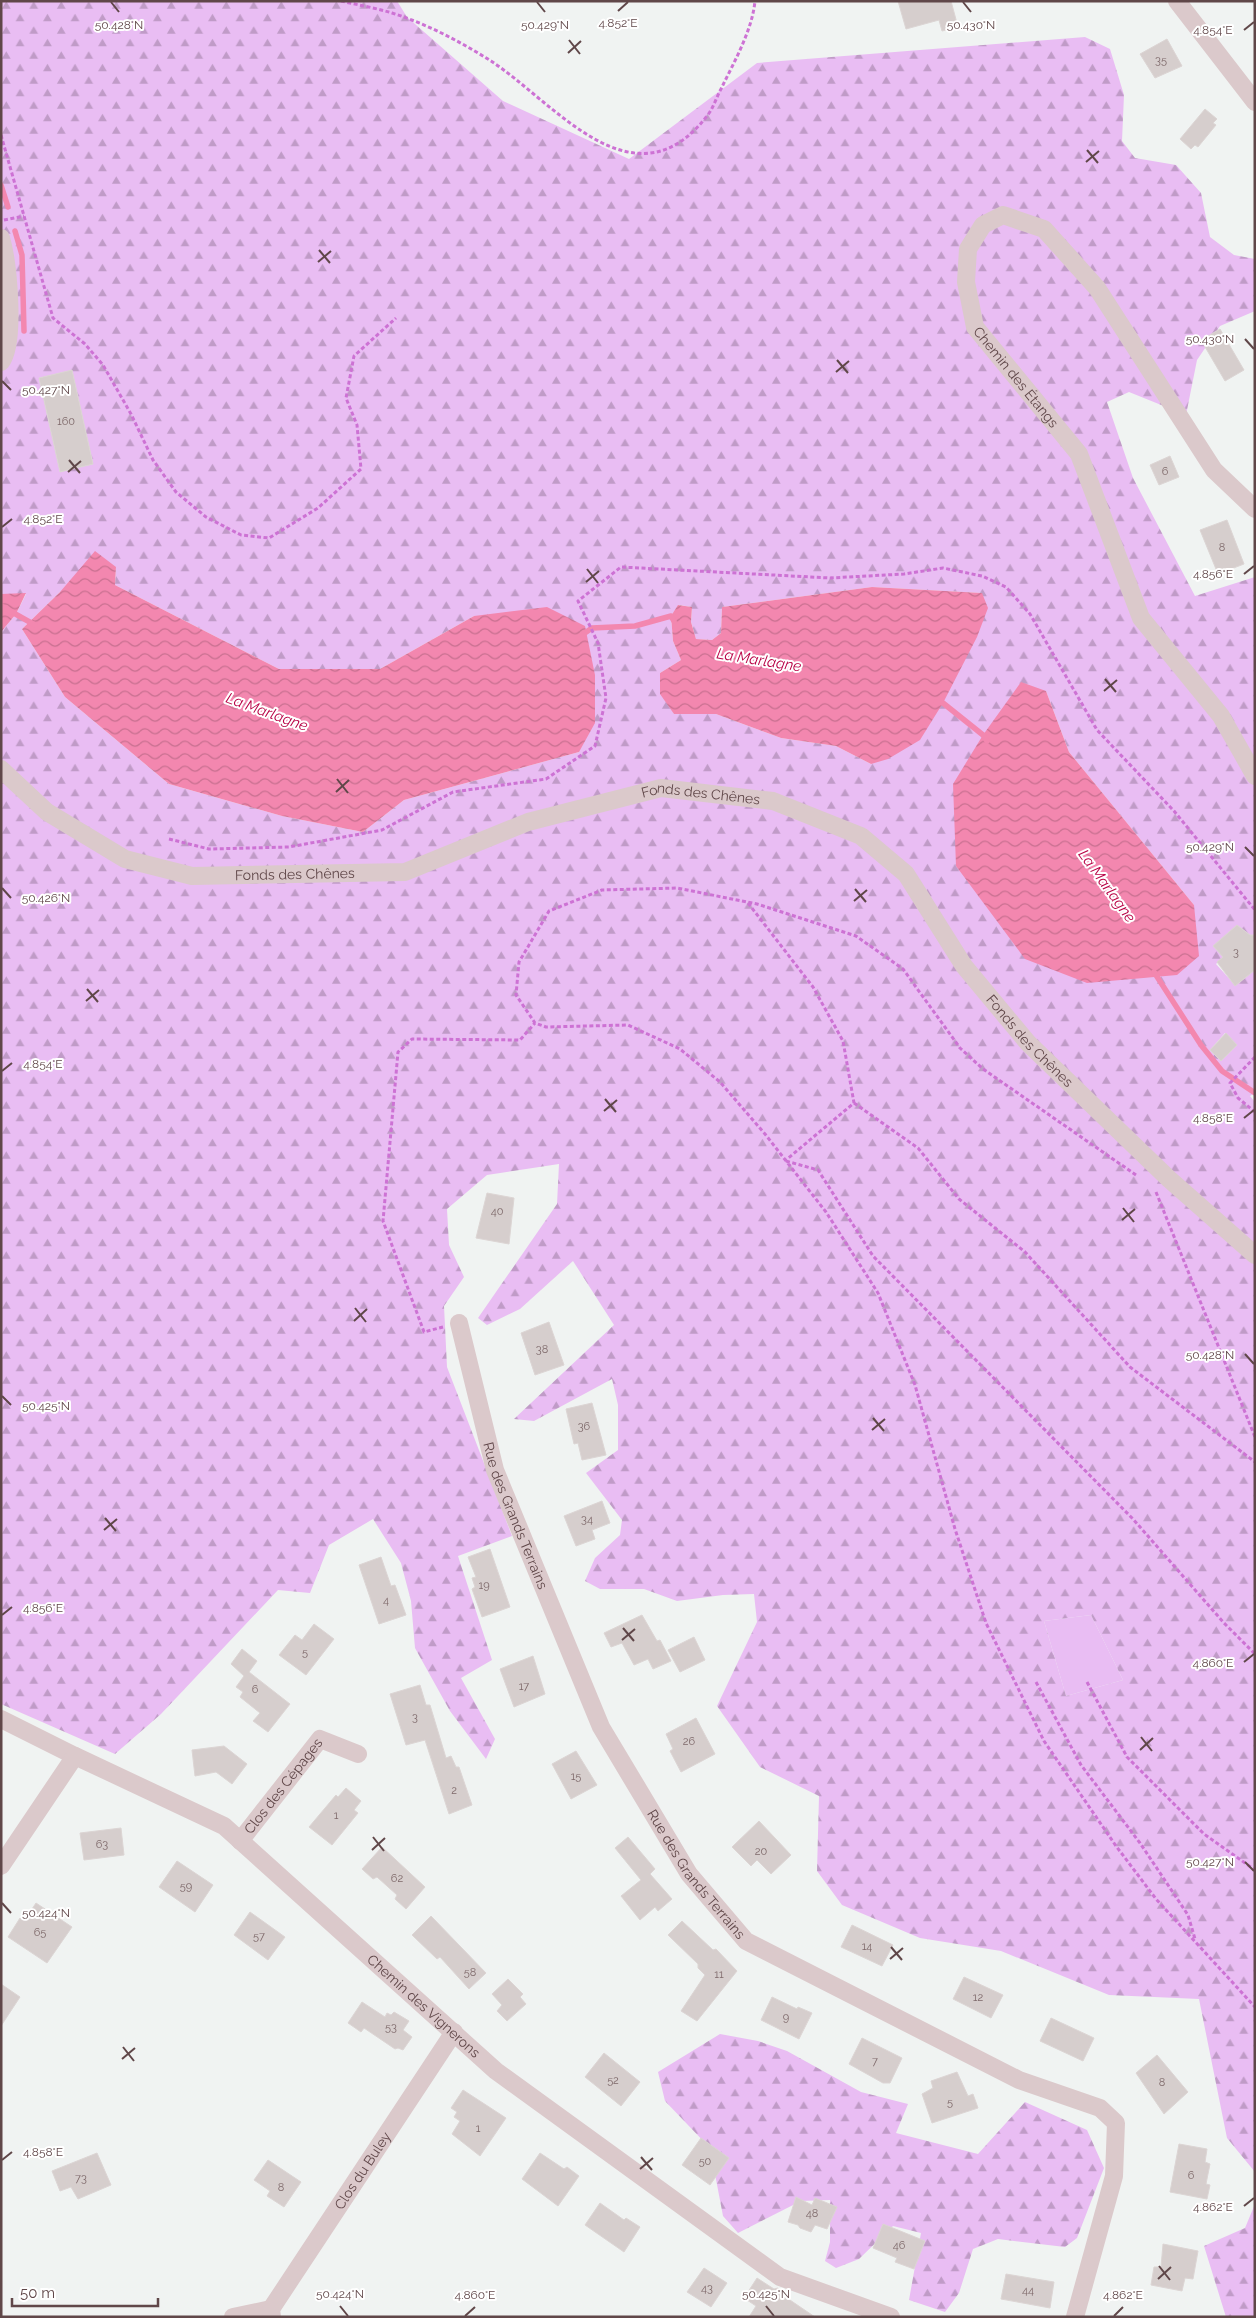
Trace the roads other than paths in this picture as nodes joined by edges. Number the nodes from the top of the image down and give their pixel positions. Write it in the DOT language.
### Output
graph roads {
  1 [pos="1177,1"];
  2 [pos="1255,102"];
  3 [pos="1,238"];
  4 [pos="1,362"];
  5 [pos="1255,510"];
  6 [pos="1,769"];
  7 [pos="1255,776"];
  8 [pos="1255,1255"];
  9 [pos="459,1323"];
  10 [pos="1,1719"];
  11 [pos="358,1754"];
  12 [pos="75,1756"];
  13 [pos="240,1841"];
  14 [pos="1,1866"];
  15 [pos="454,2032"];
  16 [pos="271,2313"];
  17 [pos="233,2317"];
  18 [pos="892,2317"];
  19 [pos="1075,2317"];
  1 -- 2 [label="street"];
  3 -- 4 [label="street"];
  5 -- 7 [label="street, Chemin des Étangs"];
  6 -- 8 [label="street, Fonds des Chênes"];
  9 -- 19 [label="street, Rue des Grands Terrains"];
  10 -- 12 [label="street, Chemin des Vignerons"];
  11 -- 13 [label="street, Clos des Cépages"];
  12 -- 13 [label="street, Chemin des Vignerons"];
  12 -- 14 [label="street"];
  13 -- 15 [label="street, Chemin des Vignerons"];
  15 -- 16 [label="street, Clos du Buley"];
  15 -- 18 [label="street, Chemin des Vignerons"];
  16 -- 17 [label="street, Clos du Buley"];
}
